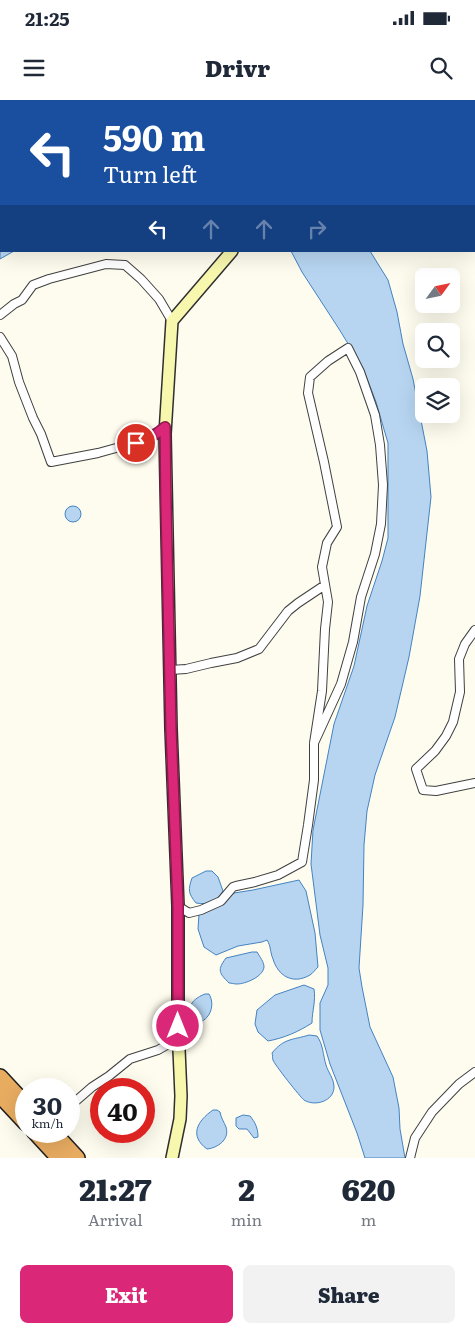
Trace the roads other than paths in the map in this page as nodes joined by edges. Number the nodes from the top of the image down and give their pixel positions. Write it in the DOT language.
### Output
graph roads {
  1 [pos="231,252"];
  2 [pos="0,315"];
  3 [pos="172,321"];
  4 [pos="0,337"];
  5 [pos="165,427"];
  6 [pos="325,585"];
  7 [pos="475,630"];
  8 [pos="170,670"];
  9 [pos="314,743"];
  10 [pos="475,784"];
  11 [pos="178,906"];
  12 [pos="179,1038"];
  13 [pos="475,1072"];
  14 [pos="0,1077"];
  15 [pos="15,1093"];
  16 [pos="0,1095"];
  17 [pos="80,1097"];
  18 [pos="15,1111"];
  19 [pos="45,1143"];
  20 [pos="63,1143"];
  21 [pos="59,1158"];
  22 [pos="77,1158"];
  23 [pos="172,1158"];
  24 [pos="410,1158"];
  1 -- 3 [label="street"];
  2 -- 3 [label="street"];
  3 -- 5 [label="street"];
  4 -- 5 [label="street"];
  5 -- 8 [label="street"];
  6 -- 8 [label="street"];
  6 -- 9 [label="street"];
  6 -- 9 [label="street"];
  7 -- 10 [label="street"];
  8 -- 11 [label="street"];
  9 -- 11 [label="street"];
  11 -- 12 [label="street"];
  12 -- 17 [label="street"];
  12 -- 23 [label="street"];
  13 -- 24 [label="street"];
  14 -- 15 [label="highway"];
  16 -- 18 [label="highway"];
  19 -- 21 [label="highway"];
  20 -- 22 [label="highway"];
}
